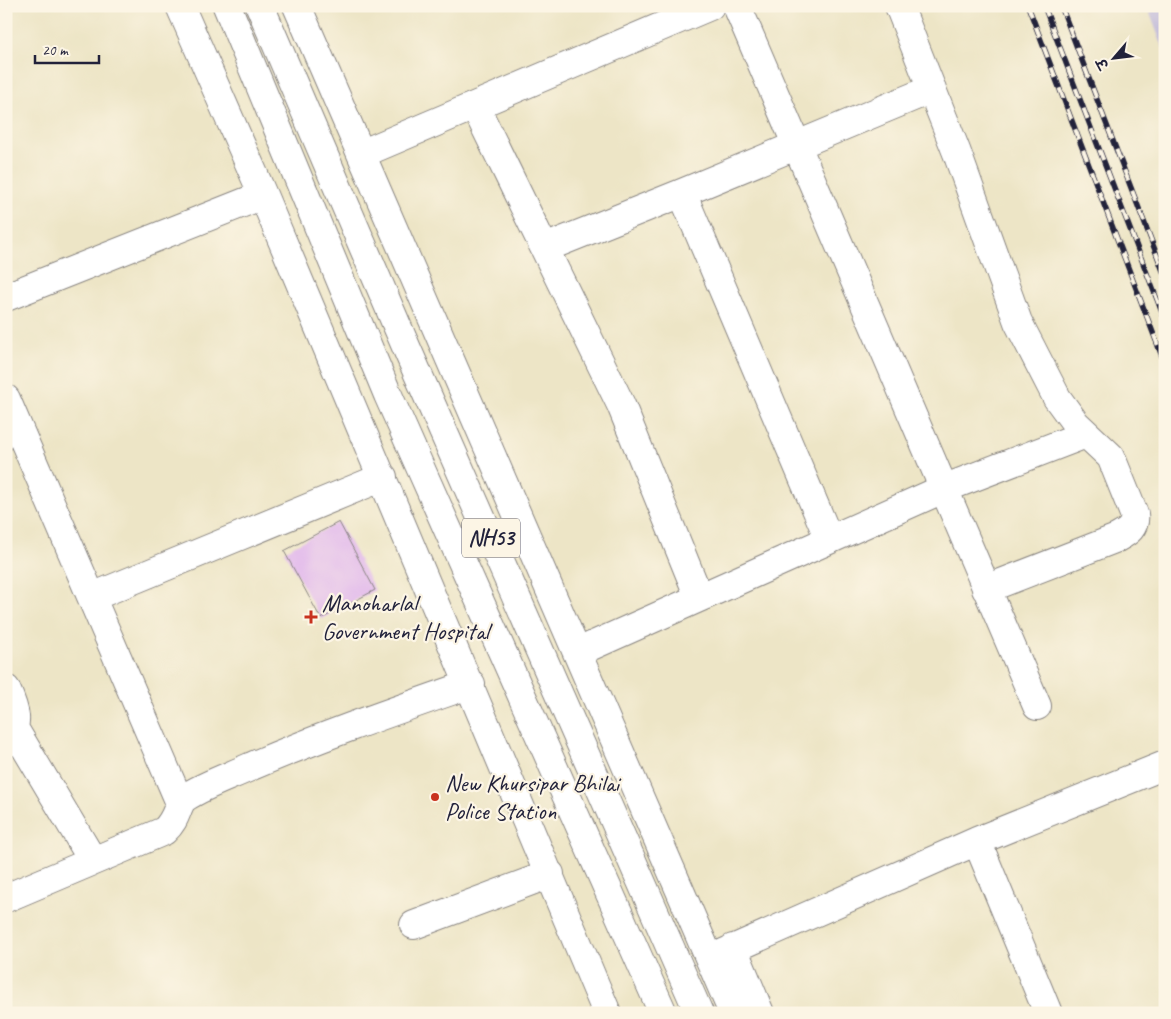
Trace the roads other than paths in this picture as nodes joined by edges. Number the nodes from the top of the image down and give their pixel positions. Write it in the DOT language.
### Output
graph roads {
  1 [pos="180,6"];
  2 [pos="227,6"];
  3 [pos="260,6"];
  4 [pos="297,6"];
  5 [pos="710,6"];
  6 [pos="737,6"];
  7 [pos="899,6"];
  8 [pos="932,89"];
  9 [pos="475,106"];
  10 [pos="798,144"];
  11 [pos="361,154"];
  12 [pos="682,193"];
  13 [pos="264,195"];
  14 [pos="545,248"];
  15 [pos="6,297"];
  16 [pos="6,399"];
  17 [pos="1086,434"];
  18 [pos="383,477"];
  19 [pos="943,489"];
  20 [pos="829,538"];
  21 [pos="986,589"];
  22 [pos="92,597"];
  23 [pos="699,598"];
  24 [pos="578,652"];
  25 [pos="471,684"];
  26 [pos="6,690"];
  27 [pos="1037,706"];
  28 [pos="11,736"];
  29 [pos="1165,765"];
  30 [pos="180,803"];
  31 [pos="977,841"];
  32 [pos="93,861"];
  33 [pos="550,874"];
  34 [pos="6,898"];
  35 [pos="414,924"];
  36 [pos="721,954"];
  37 [pos="607,1013"];
  38 [pos="664,1013"];
  39 [pos="699,1013"];
  40 [pos="733,1013"];
  41 [pos="760,1013"];
  42 [pos="1048,1013"];
  1 -- 13 [label="main road"];
  2 -- 38 [label="main road, NH53"];
  3 -- 39 [label="main road, NH53"];
  4 -- 11 [label="main road"];
  5 -- 9 [label="main road"];
  6 -- 10 [label="main road"];
  7 -- 8 [label="main road"];
  8 -- 10 [label="main road"];
  8 -- 17 [label="main road"];
  9 -- 11 [label="main road"];
  9 -- 14 [label="main road"];
  10 -- 12 [label="main road"];
  10 -- 19 [label="main road"];
  11 -- 24 [label="main road"];
  12 -- 14 [label="main road"];
  12 -- 20 [label="main road"];
  13 -- 15 [label="main road"];
  13 -- 18 [label="main road"];
  14 -- 23 [label="main road"];
  16 -- 22 [label="main road"];
  17 -- 19 [label="main road"];
  17 -- 21 [label="main road"];
  18 -- 22 [label="main road"];
  18 -- 25 [label="main road"];
  19 -- 20 [label="main road"];
  19 -- 21 [label="main road"];
  20 -- 23 [label="main road"];
  21 -- 27 [label="main road"];
  22 -- 30 [label="main road"];
  23 -- 24 [label="main road"];
  24 -- 36 [label="main road"];
  25 -- 30 [label="main road"];
  25 -- 33 [label="main road"];
  26 -- 28 [label="main road"];
  28 -- 32 [label="main road"];
  29 -- 31 [label="main road"];
  30 -- 32 [label="main road"];
  31 -- 36 [label="main road"];
  31 -- 42 [label="main road"];
  32 -- 34 [label="main road"];
  33 -- 35 [label="main road"];
  33 -- 37 [label="main road"];
  36 -- 40 [label="main road"];
  36 -- 41 [label="main road"];
}
